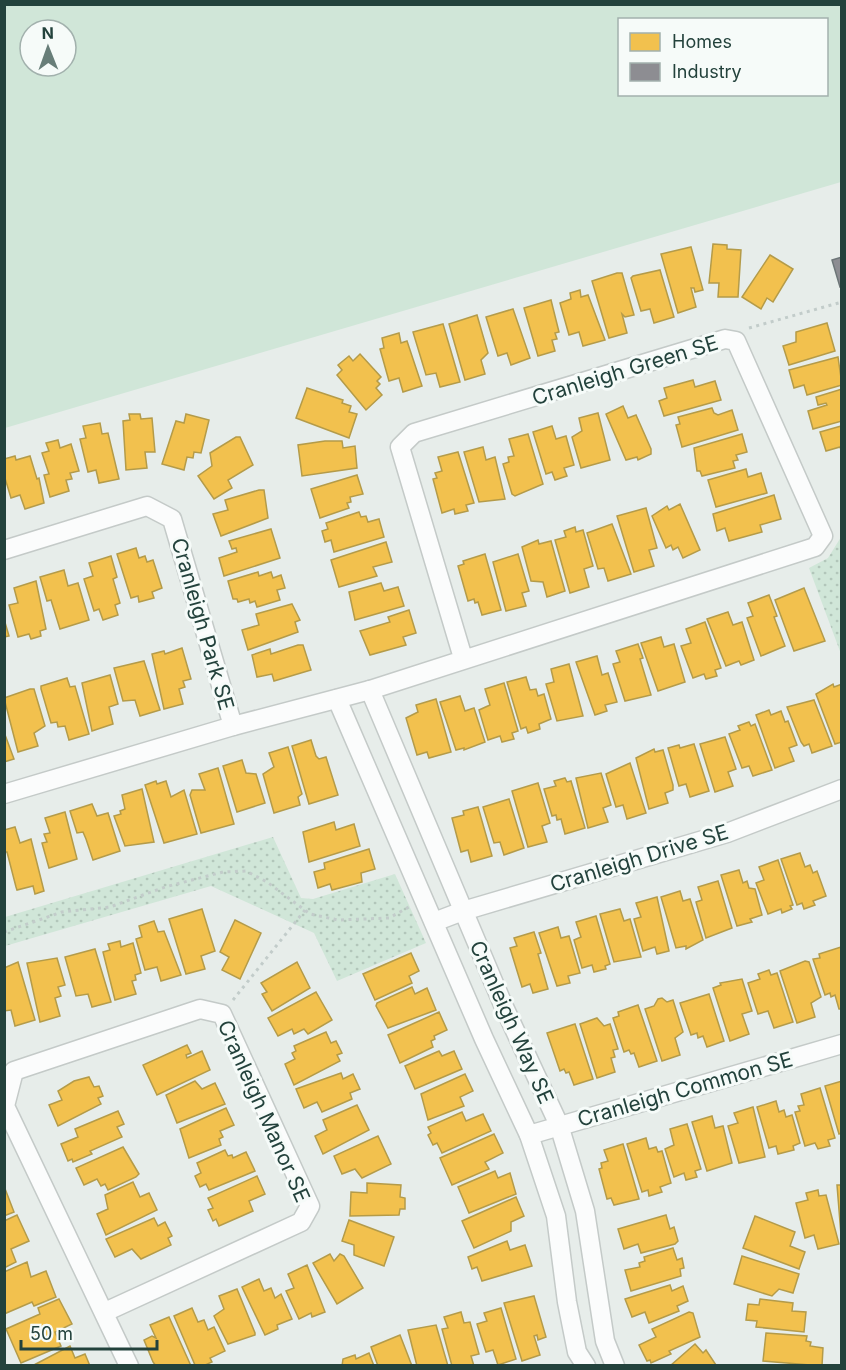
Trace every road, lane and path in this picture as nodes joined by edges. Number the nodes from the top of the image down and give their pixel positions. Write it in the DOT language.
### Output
graph roads {
  1 [pos="842,302"];
  2 [pos="749,328"];
  3 [pos="4,550"];
  4 [pos="463,658"];
  5 [pos="370,690"];
  6 [pos="337,699"];
  7 [pos="233,726"];
  8 [pos="842,789"];
  9 [pos="4,794"];
  10 [pos="412,905"];
  11 [pos="305,910"];
  12 [pos="463,911"];
  13 [pos="434,922"];
  14 [pos="4,932"];
  15 [pos="222,1014"];
  16 [pos="842,1044"];
  17 [pos="559,1125"];
  18 [pos="529,1135"];
  19 [pos="105,1312"];
  20 [pos="129,1365"];
  21 [pos="586,1365"];
  22 [pos="615,1365"];
  1 -- 2 [label="path"];
  3 -- 7 [label="street, Cranleigh Park SE"];
  4 -- 4 [label="street, Cranleigh Green SE"];
  4 -- 5 [label="street, Cranleigh Green SE"];
  5 -- 6 [label="street, Cranleigh Park SE"];
  5 -- 12 [label="street, Cranleigh Way SE"];
  6 -- 7 [label="street, Cranleigh Park SE"];
  6 -- 13 [label="street, Cranleigh Way SE"];
  7 -- 9 [label="street, Cranleigh Park SE"];
  8 -- 12 [label="street, Cranleigh Drive SE"];
  10 -- 11 [label="path"];
  11 -- 14 [label="path"];
  11 -- 15 [label="path"];
  12 -- 13 [label="street, Cranleigh Drive SE"];
  12 -- 17 [label="street, Cranleigh Way SE"];
  13 -- 18 [label="street, Cranleigh Way SE"];
  15 -- 19 [label="street, Cranleigh Manor SE"];
  15 -- 19 [label="street, Cranleigh Manor SE"];
  16 -- 17 [label="street, Cranleigh Common SE"];
  17 -- 18 [label="street, Cranleigh Common SE"];
  17 -- 22 [label="street, Cranleigh Way SE"];
  18 -- 21 [label="street, Cranleigh Way SE"];
  19 -- 20 [label="street, Cranleigh Manor SE"];
}
